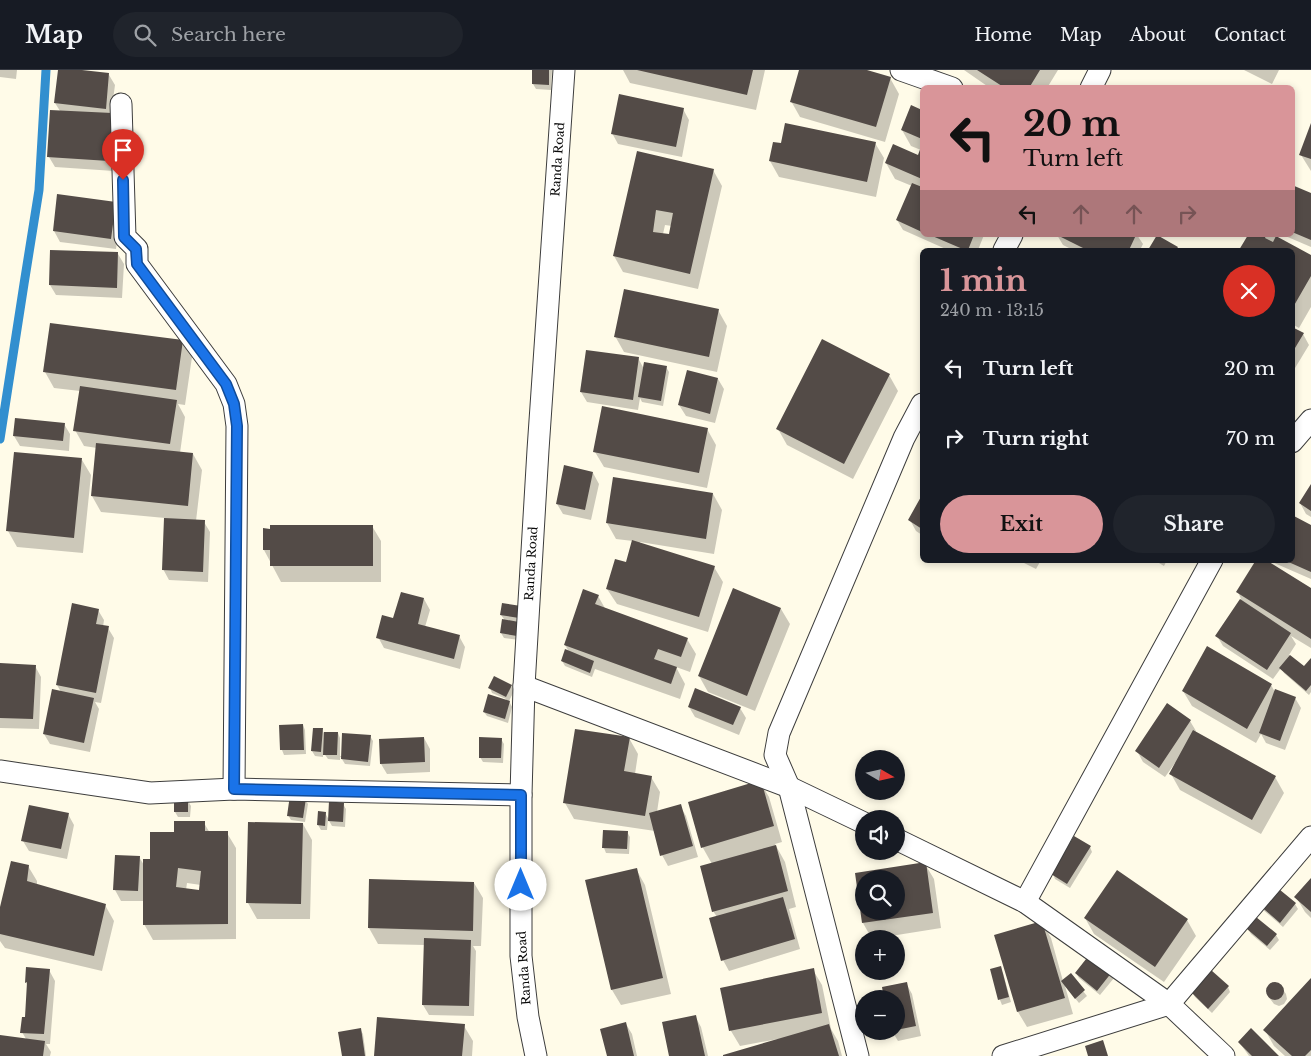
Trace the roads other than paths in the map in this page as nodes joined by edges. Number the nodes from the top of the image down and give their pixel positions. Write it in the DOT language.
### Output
graph roads {
  1 [pos="564,70"];
  2 [pos="901,70"];
  3 [pos="1100,70"];
  4 [pos="944,85"];
  5 [pos="1092,85"];
  6 [pos="121,104"];
  7 [pos="920,408"];
  8 [pos="1311,420"];
  9 [pos="1295,439"];
  10 [pos="1210,563"];
  11 [pos="524,686"];
  12 [pos="0,772"];
  13 [pos="789,787"];
  14 [pos="234,789"];
  15 [pos="521,795"];
  16 [pos="855,819"];
  17 [pos="1311,837"];
  18 [pos="905,843"];
  19 [pos="1025,902"];
  20 [pos="1169,1004"];
  21 [pos="536,1056"];
  22 [pos="858,1056"];
  23 [pos="1003,1056"];
  24 [pos="1224,1056"];
  1 -- 11 [label="street, Randa Road"];
  2 -- 4 [label="street"];
  3 -- 5 [label="street"];
  6 -- 14 [label="street"];
  7 -- 13 [label="street"];
  8 -- 9 [label="street"];
  10 -- 19 [label="street"];
  11 -- 13 [label="street"];
  11 -- 15 [label="street, Randa Road"];
  12 -- 14 [label="street"];
  13 -- 16 [label="street"];
  13 -- 22 [label="street"];
  14 -- 15 [label="street"];
  15 -- 21 [label="street, Randa Road"];
  17 -- 20 [label="street"];
  18 -- 19 [label="street"];
  19 -- 20 [label="street"];
  20 -- 23 [label="street"];
  20 -- 24 [label="street"];
}
